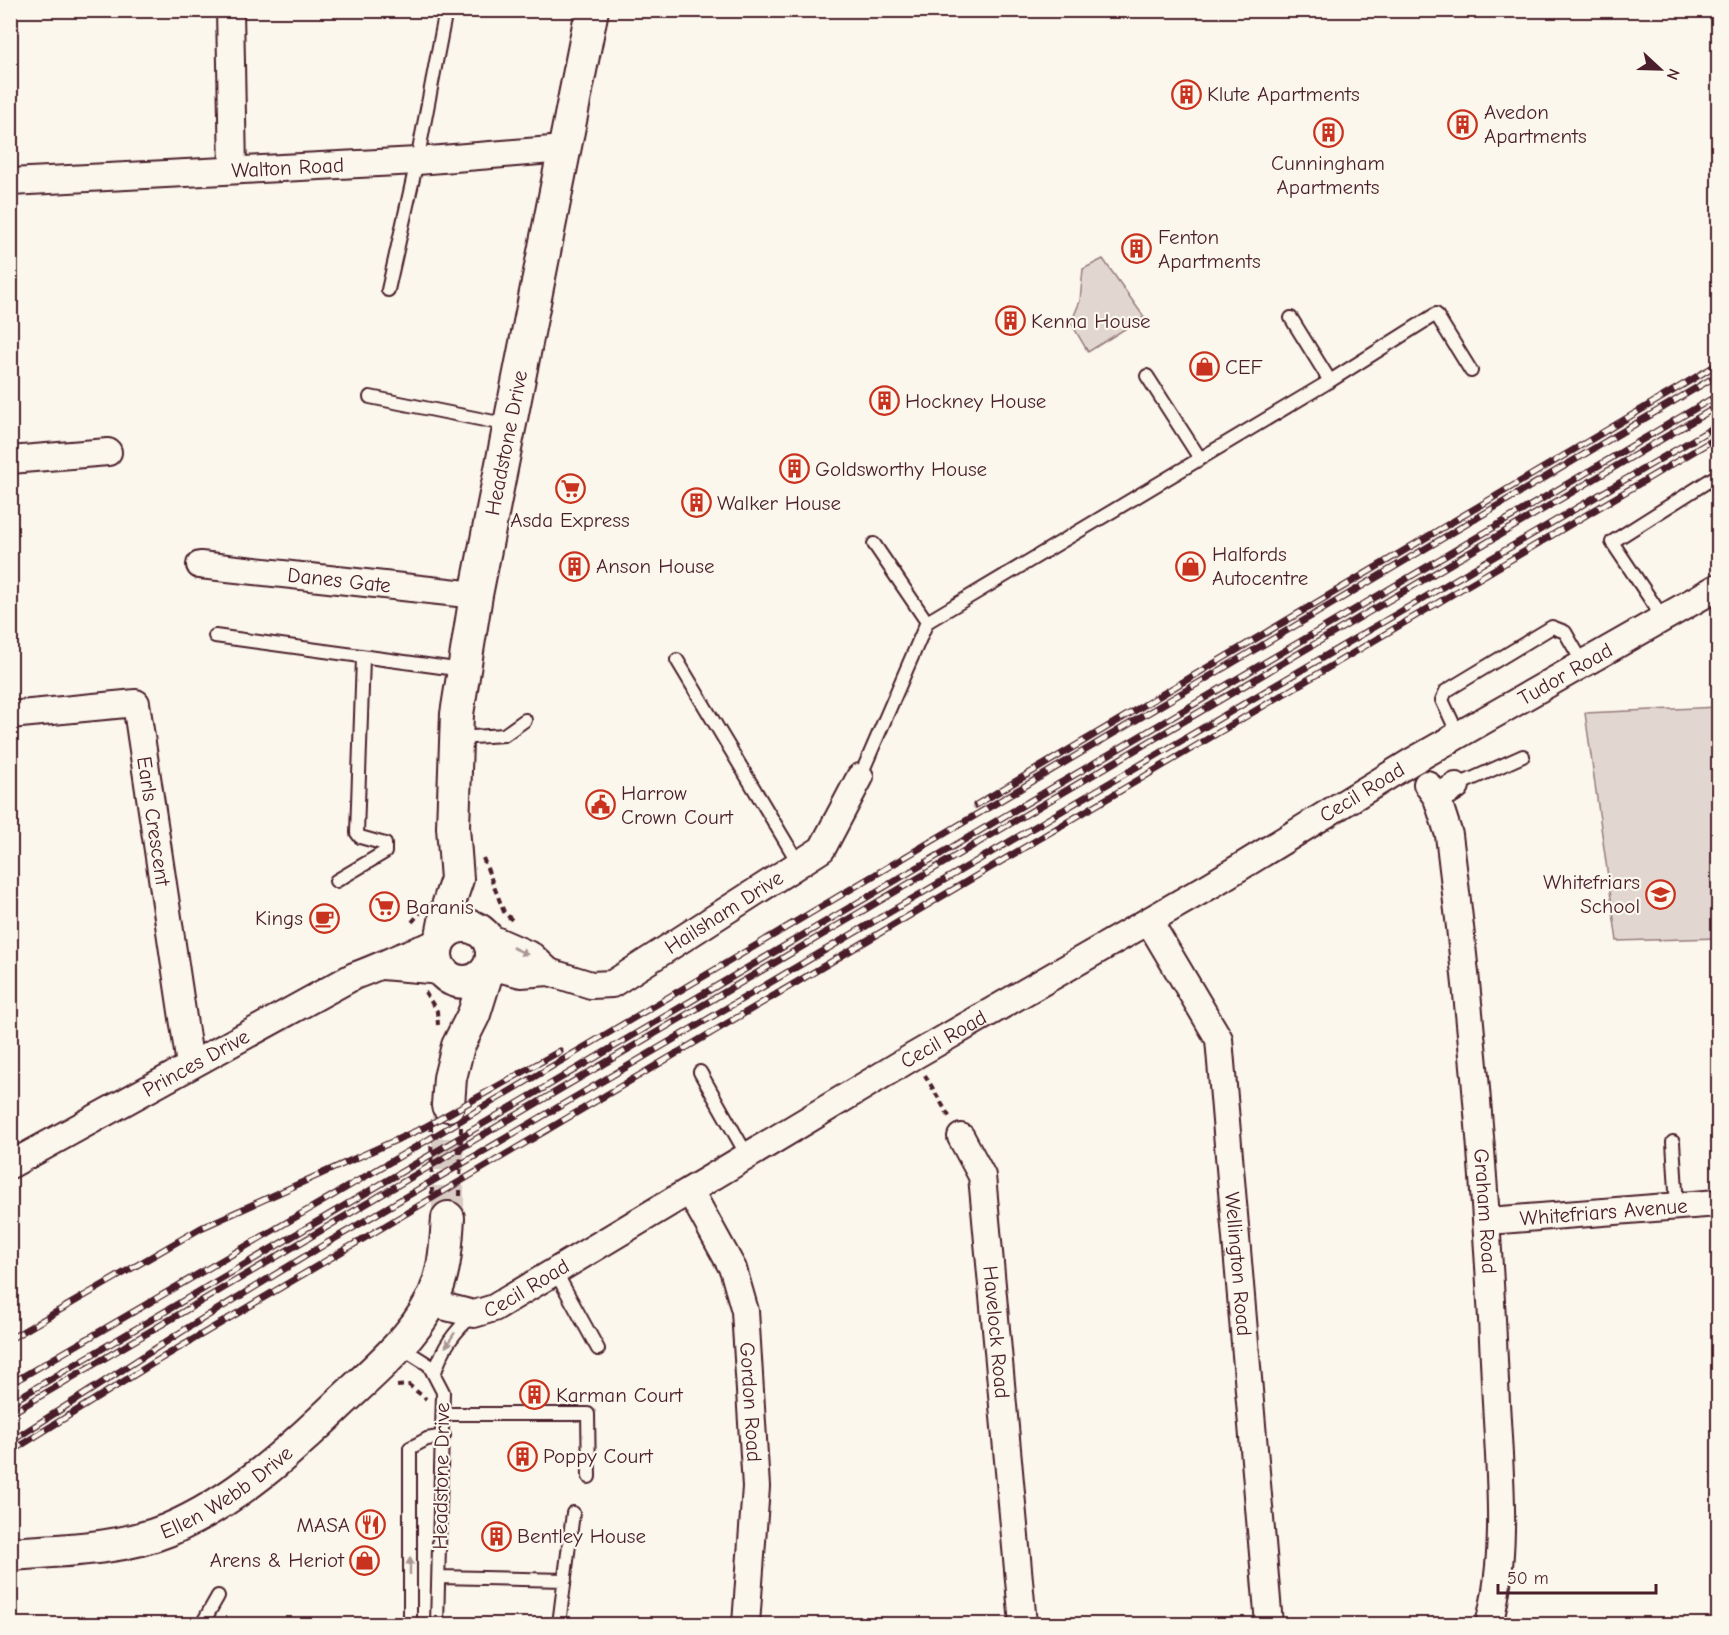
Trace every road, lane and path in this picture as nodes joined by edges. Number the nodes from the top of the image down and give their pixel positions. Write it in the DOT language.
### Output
graph roads {
  1 [pos="230,10"];
  2 [pos="446,10"];
  3 [pos="592,10"];
  4 [pos="564,149"];
  5 [pos="417,161"];
  6 [pos="233,170"];
  7 [pos="10,182"];
  8 [pos="388,290"];
  9 [pos="1291,318"];
  10 [pos="1471,371"];
  11 [pos="1147,376"];
  12 [pos="1330,381"];
  13 [pos="370,397"];
  14 [pos="509,425"];
  15 [pos="108,452"];
  16 [pos="1199,457"];
  17 [pos="10,460"];
  18 [pos="1719,475"];
  19 [pos="874,544"];
  20 [pos="200,565"];
  21 [pos="1719,587"];
  22 [pos="476,595"];
  23 [pos="1663,618"];
  24 [pos="927,622"];
  25 [pos="215,636"];
  26 [pos="363,658"];
  27 [pos="677,660"];
  28 [pos="1584,665"];
  29 [pos="464,671"];
  30 [pos="10,715"];
  31 [pos="525,720"];
  32 [pos="1459,737"];
  33 [pos="455,738"];
  34 [pos="1523,756"];
  35 [pos="1412,762"];
  36 [pos="860,777"];
  37 [pos="1440,789"];
  38 [pos="481,853"];
  39 [pos="799,864"];
  40 [pos="458,879"];
  41 [pos="336,881"];
  42 [pos="1149,921"];
  43 [pos="524,930"];
  44 [pos="486,950"];
  45 [pos="442,957"];
  46 [pos="458,1046"];
  47 [pos="914,1056"];
  48 [pos="190,1065"];
  49 [pos="700,1072"];
  50 [pos="455,1112"];
  51 [pos="961,1137"];
  52 [pos="1673,1142"];
  53 [pos="748,1157"];
  54 [pos="10,1165"];
  55 [pos="690,1191"];
  56 [pos="1719,1203"];
  57 [pos="1677,1206"];
  58 [pos="454,1208"];
  59 [pos="1488,1221"];
  60 [pos="555,1272"];
  61 [pos="430,1303"];
  62 [pos="474,1314"];
  63 [pos="399,1345"];
  64 [pos="598,1349"];
  65 [pos="435,1372"];
  66 [pos="392,1387"];
  67 [pos="444,1414"];
  68 [pos="444,1436"];
  69 [pos="589,1477"];
  70 [pos="573,1513"];
  71 [pos="10,1554"];
  72 [pos="439,1577"];
  73 [pos="565,1580"];
  74 [pos="218,1596"];
  75 [pos="202,1624"];
  76 [pos="410,1624"];
  77 [pos="437,1624"];
  78 [pos="559,1624"];
  79 [pos="746,1624"];
  80 [pos="1023,1624"];
  81 [pos="1269,1624"];
  82 [pos="1490,1624"];
  1 -- 6 [label="street"];
  2 -- 5 [label="lane"];
  3 -- 4 [label="street, Headstone Drive"];
  4 -- 5 [label="street, Walton Road"];
  4 -- 14 [label="street, Headstone Drive"];
  5 -- 6 [label="street, Walton Road"];
  5 -- 8 [label="lane"];
  6 -- 7 [label="street, Walton Road"];
  9 -- 12 [label="lane"];
  10 -- 12 [label="lane"];
  11 -- 16 [label="lane"];
  12 -- 16 [label="lane"];
  13 -- 14 [label="lane"];
  14 -- 22 [label="street, Headstone Drive"];
  15 -- 17 [label="street"];
  16 -- 24 [label="lane"];
  18 -- 23 [label="lane"];
  19 -- 24 [label="lane"];
  20 -- 22 [label="street, Danes Gate"];
  21 -- 23 [label="street, Tudor Road"];
  22 -- 29 [label="street, Headstone Drive"];
  23 -- 28 [label="street, Tudor Road"];
  24 -- 36 [label="lane"];
  25 -- 26 [label="lane"];
  26 -- 29 [label="lane"];
  26 -- 41 [label="lane"];
  27 -- 39 [label="lane"];
  28 -- 32 [label="street, Tudor Road"];
  28 -- 32 [label="lane"];
  29 -- 33 [label="street, Headstone Drive"];
  30 -- 48 [label="street, Earls Crescent"];
  31 -- 33 [label="lane"];
  32 -- 35 [label="street, Tudor Road"];
  33 -- 40 [label="street, Headstone Drive"];
  34 -- 37 [label="lane"];
  35 -- 42 [label="street, Cecil Road"];
  36 -- 39 [label="street, Hailsham Drive"];
  37 -- 59 [label="street, Graham Road"];
  38 -- 43 [label="path"];
  39 -- 44 [label="street, Hailsham Drive"];
  40 -- 44 [label="street, Headstone Drive"];
  40 -- 45 [label="street, Headstone Drive"];
  42 -- 47 [label="street, Cecil Road"];
  42 -- 81 [label="street, Wellington Road"];
  44 -- 45 [label="street"];
  44 -- 45 [label="street"];
  44 -- 46 [label="street, Headstone Drive"];
  45 -- 46 [label="street, Headstone Drive"];
  45 -- 48 [label="street, Princes Drive"];
  46 -- 50 [label="street, Headstone Drive"];
  47 -- 51 [label="path"];
  47 -- 53 [label="street, Cecil Road"];
  48 -- 54 [label="street, Princes Drive"];
  49 -- 53 [label="lane"];
  50 -- 58 [label="path"];
  51 -- 80 [label="street, Havelock Road"];
  52 -- 57 [label="lane"];
  53 -- 55 [label="street, Cecil Road"];
  55 -- 60 [label="street, Cecil Road"];
  55 -- 79 [label="street, Gordon Road"];
  56 -- 57 [label="street, Whitefriars Avenue"];
  57 -- 59 [label="street, Whitefriars Avenue"];
  58 -- 61 [label="street"];
  59 -- 82 [label="street, Graham Road"];
  60 -- 62 [label="street, Cecil Road"];
  60 -- 64 [label="lane"];
  61 -- 62 [label="street, Cecil Road"];
  61 -- 63 [label="street"];
  62 -- 65 [label="lane, Cecil Road, one-way"];
  63 -- 65 [label="lane, Headstone Drive"];
  63 -- 71 [label="street, Ellen Webb Drive"];
  65 -- 67 [label="lane, Headstone Drive"];
  66 -- 67 [label="path"];
  67 -- 68 [label="lane, Headstone Drive"];
  67 -- 69 [label="lane"];
  68 -- 72 [label="lane, Headstone Drive"];
  76 -- 68 [label="lane, one-way"];
  70 -- 73 [label="lane"];
  72 -- 73 [label="lane"];
  72 -- 77 [label="lane, Headstone Drive"];
  73 -- 78 [label="lane"];
  74 -- 75 [label="lane"];
}
